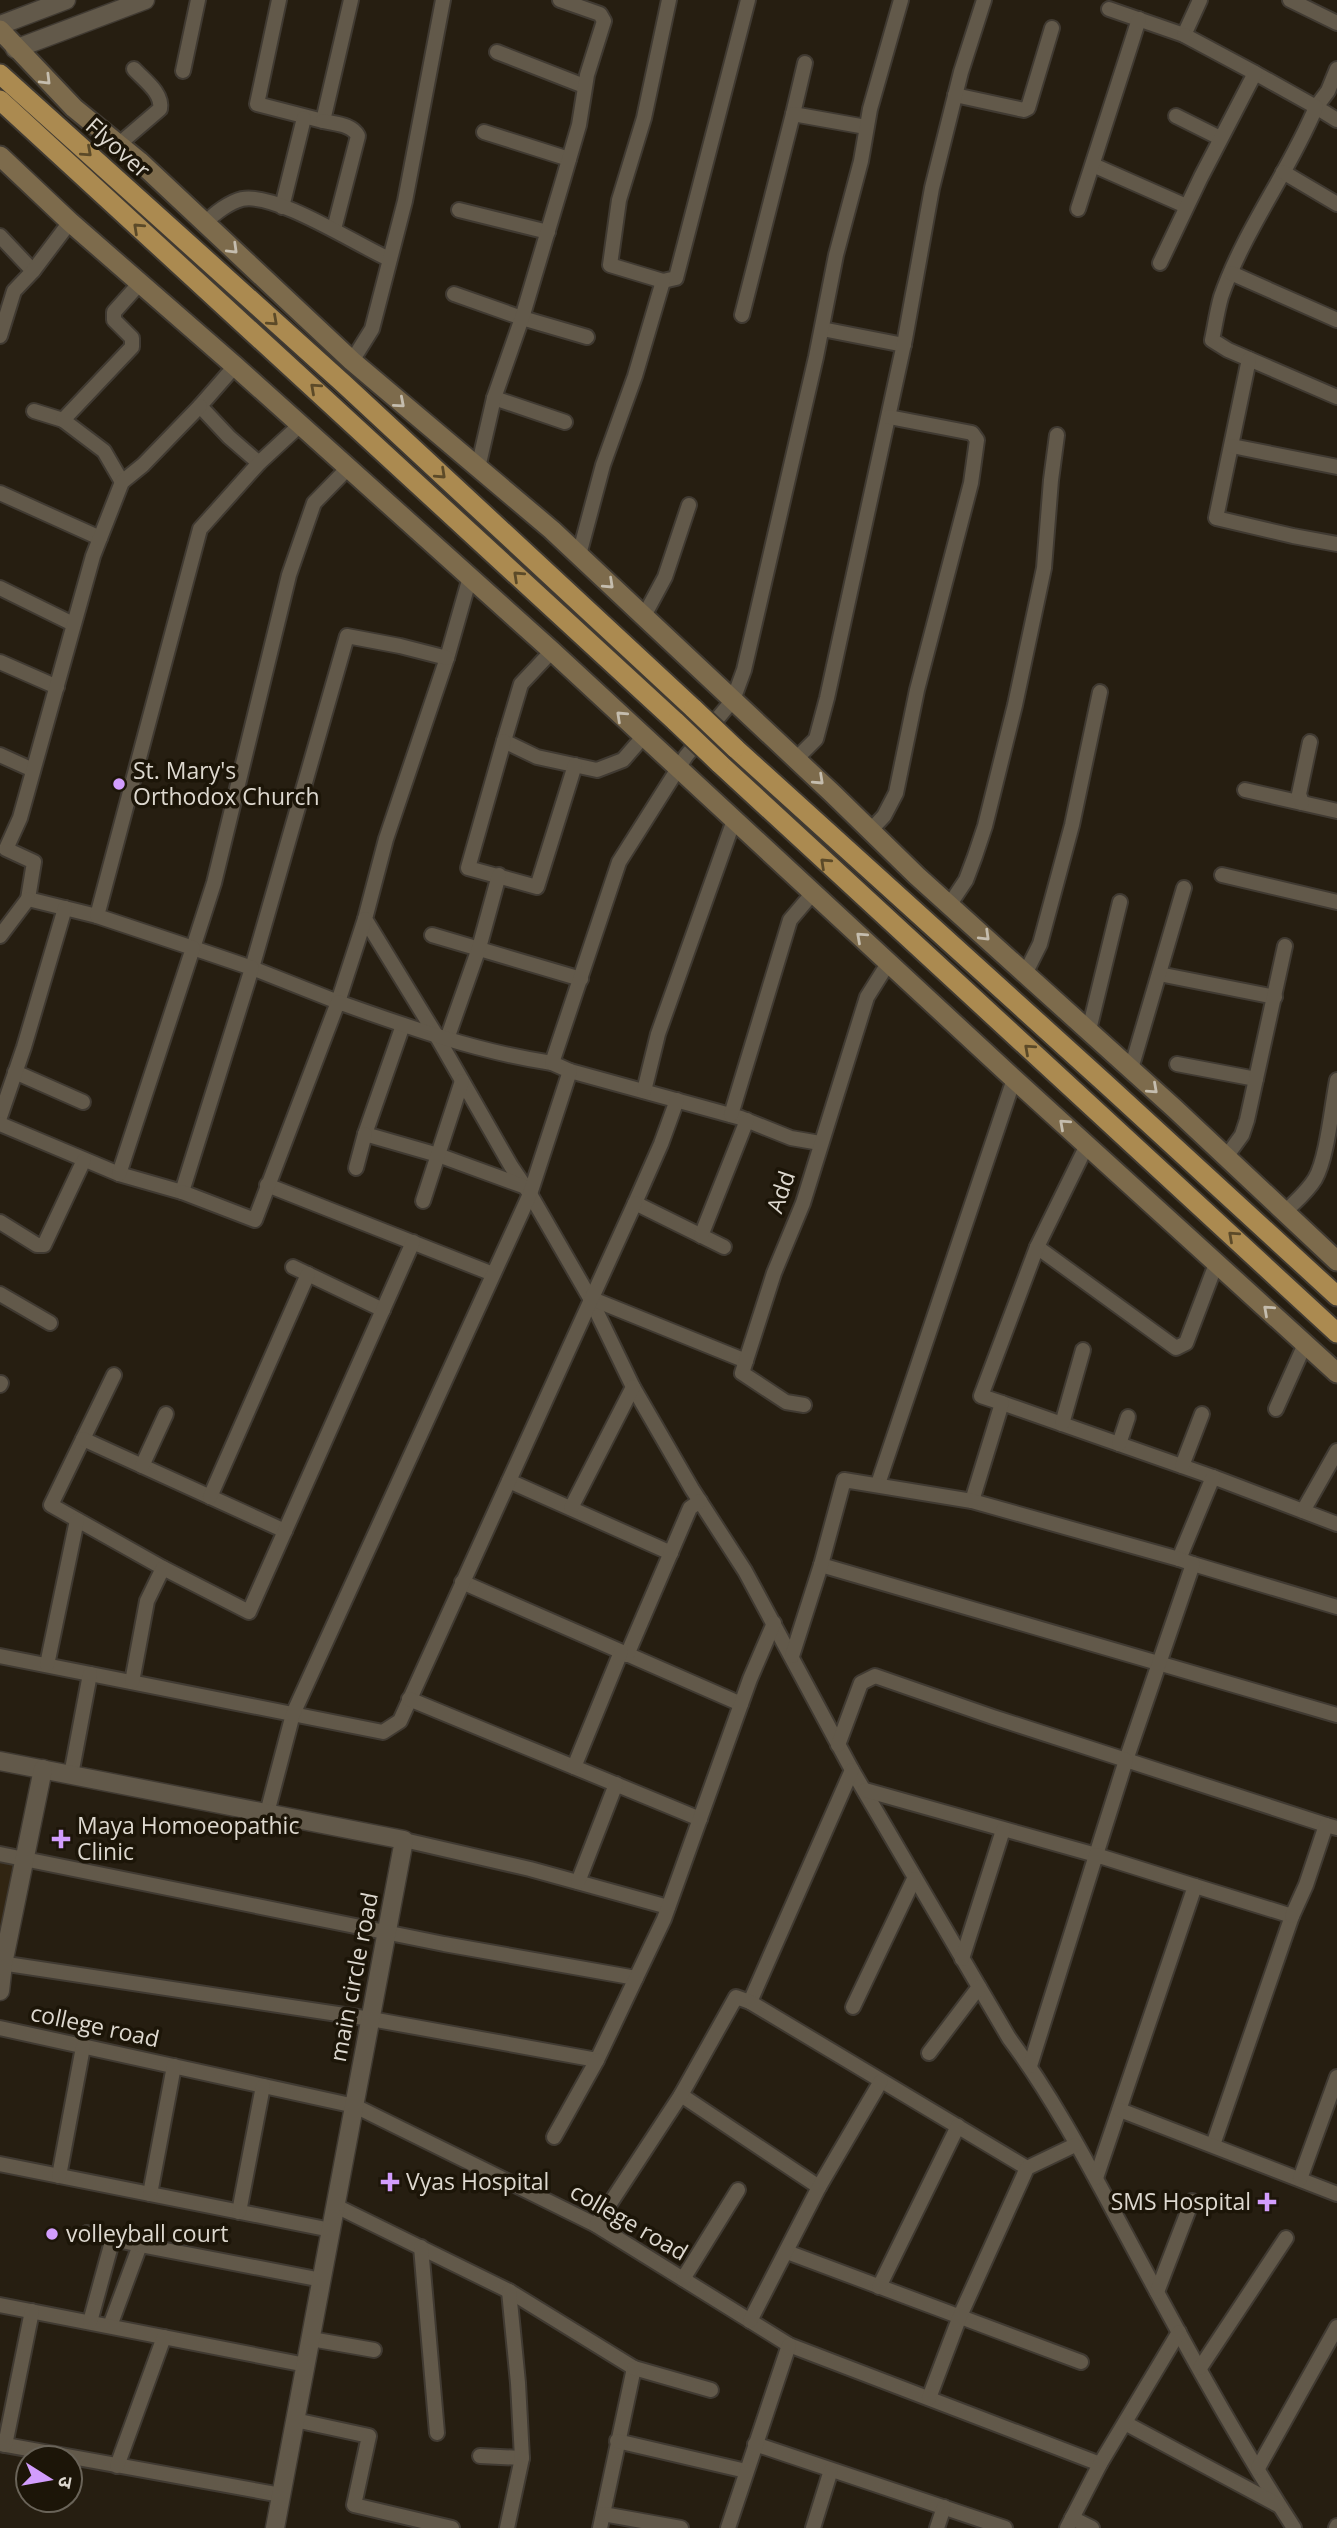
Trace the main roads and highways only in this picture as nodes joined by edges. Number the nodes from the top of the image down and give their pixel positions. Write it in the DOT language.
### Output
graph roads {
  1 [pos="0,30"];
  2 [pos="8,52"];
  3 [pos="0,74"];
  4 [pos="0,100"];
  5 [pos="0,156"];
  6 [pos="1337,1261"];
  7 [pos="1337,1296"];
  8 [pos="1337,1333"];
  9 [pos="1337,1373"];
  1 -- 2 [label="main road"];
  2 -- 6 [label="main road, one-way"];
  3 -- 7 [label="highway, Flyover, one-way, bridge"];
  8 -- 4 [label="highway, Flyover, one-way, bridge"];
  9 -- 5 [label="main road, one-way"];
}
